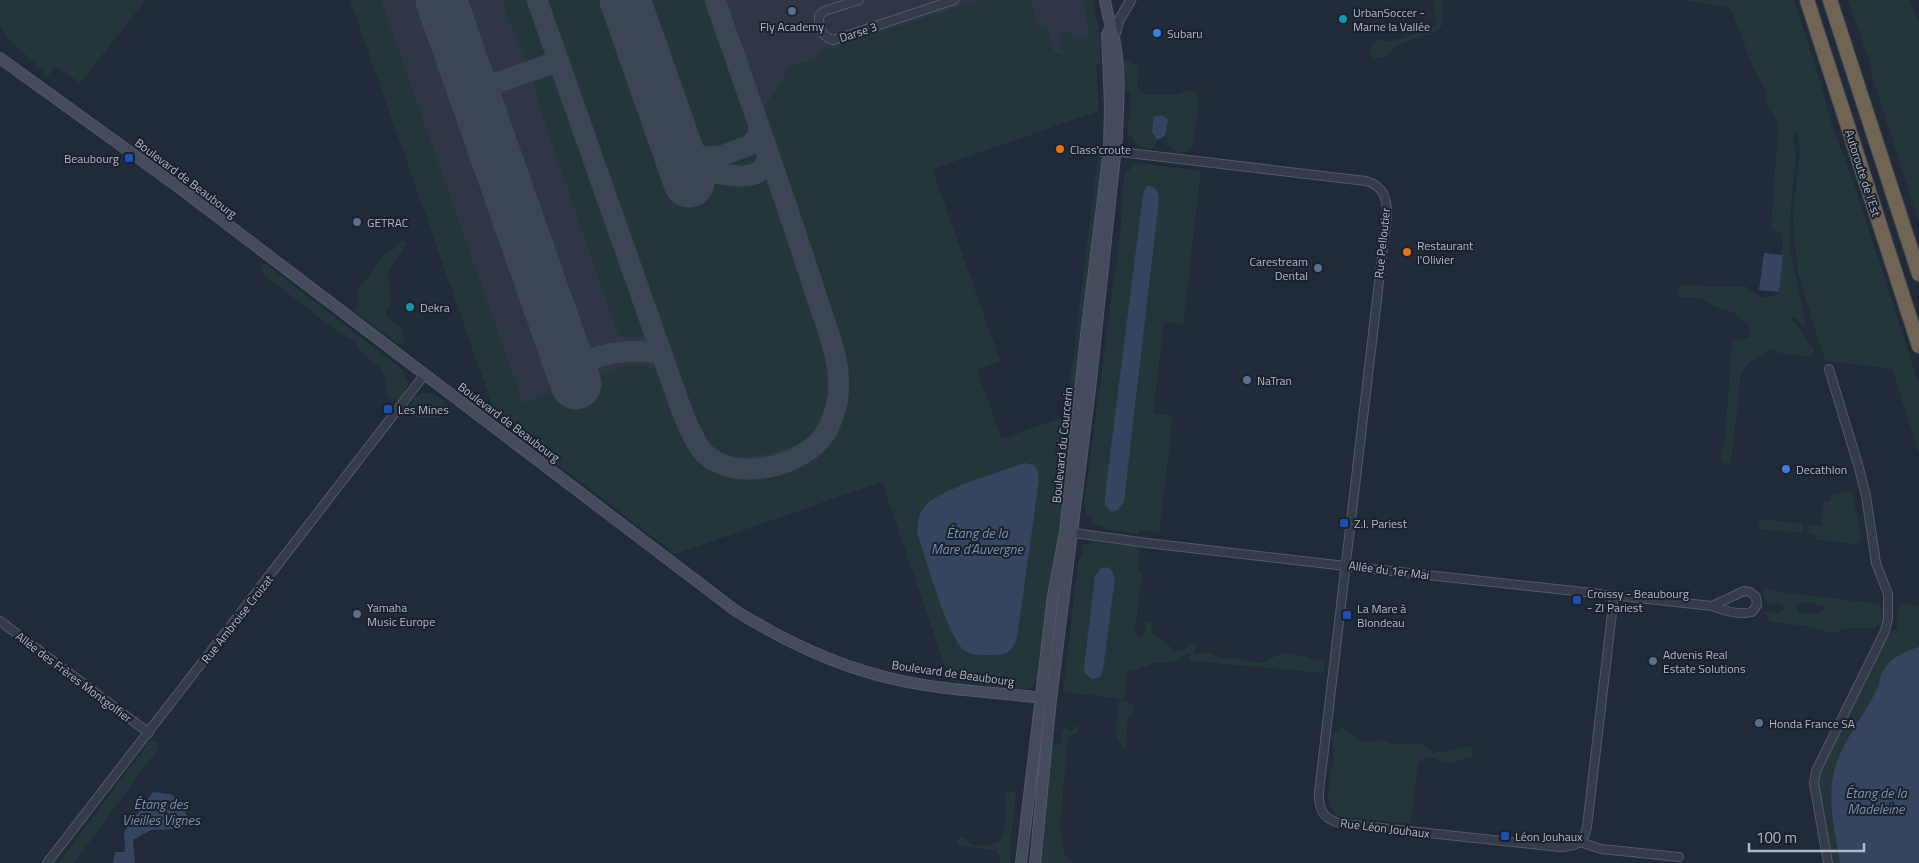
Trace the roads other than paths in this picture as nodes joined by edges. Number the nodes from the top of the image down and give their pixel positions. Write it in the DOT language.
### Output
graph roads {
  1 [pos="859,0"];
  2 [pos="954,0"];
  3 [pos="1105,0"];
  4 [pos="1132,0"];
  5 [pos="1807,0"];
  6 [pos="1830,0"];
  7 [pos="1112,33"];
  8 [pos="0,58"];
  9 [pos="1112,151"];
  10 [pos="1919,274"];
  11 [pos="1919,346"];
  12 [pos="1828,369"];
  13 [pos="425,374"];
  14 [pos="1069,532"];
  15 [pos="1346,565"];
  16 [pos="1614,596"];
  17 [pos="1712,606"];
  18 [pos="0,621"];
  19 [pos="1040,697"];
  20 [pos="1052,699"];
  21 [pos="149,733"];
  22 [pos="1580,842"];
  23 [pos="1679,857"];
  24 [pos="48,863"];
  25 [pos="1021,863"];
  26 [pos="1035,863"];
  27 [pos="1828,863"];
  1 -- 2 [label="street, Darse 3"];
  3 -- 7 [label="main road, Boulevard du Courcerin"];
  4 -- 7 [label="street"];
  5 -- 11 [label="highway, Autoroute de l’Est"];
  6 -- 10 [label="highway, Autoroute de l’Est"];
  7 -- 9 [label="main road, Boulevard du Courcerin"];
  8 -- 13 [label="main road, Boulevard de Beaubourg"];
  9 -- 14 [label="main road, Boulevard du Courcerin"];
  9 -- 15 [label="street, Rue Pelloutier"];
  12 -- 27 [label="street"];
  13 -- 19 [label="main road, Boulevard de Beaubourg"];
  13 -- 21 [label="street, Rue Ambroise Croizat"];
  14 -- 15 [label="street, Allée du 1er Mai"];
  14 -- 19 [label="main road, Boulevard du Courcerin"];
  14 -- 20 [label="main road, Boulevard du Courcerin"];
  15 -- 16 [label="street, Allée du 1er Mai"];
  15 -- 22 [label="street, Rue Léon Jouhaux"];
  16 -- 17 [label="street, Allée du 1er Mai"];
  16 -- 22 [label="street"];
  17 -- 17 [label="street, Allée du 1er Mai"];
  18 -- 21 [label="street, Allée des Frères Montgolfier"];
  19 -- 20 [label="main road, Boulevard de Beaubourg"];
  19 -- 25 [label="main road, Boulevard du Courcerin"];
  20 -- 26 [label="main road, Boulevard du Courcerin"];
  21 -- 24 [label="street, Rue Ambroise Croizat"];
  22 -- 23 [label="street"];
}
